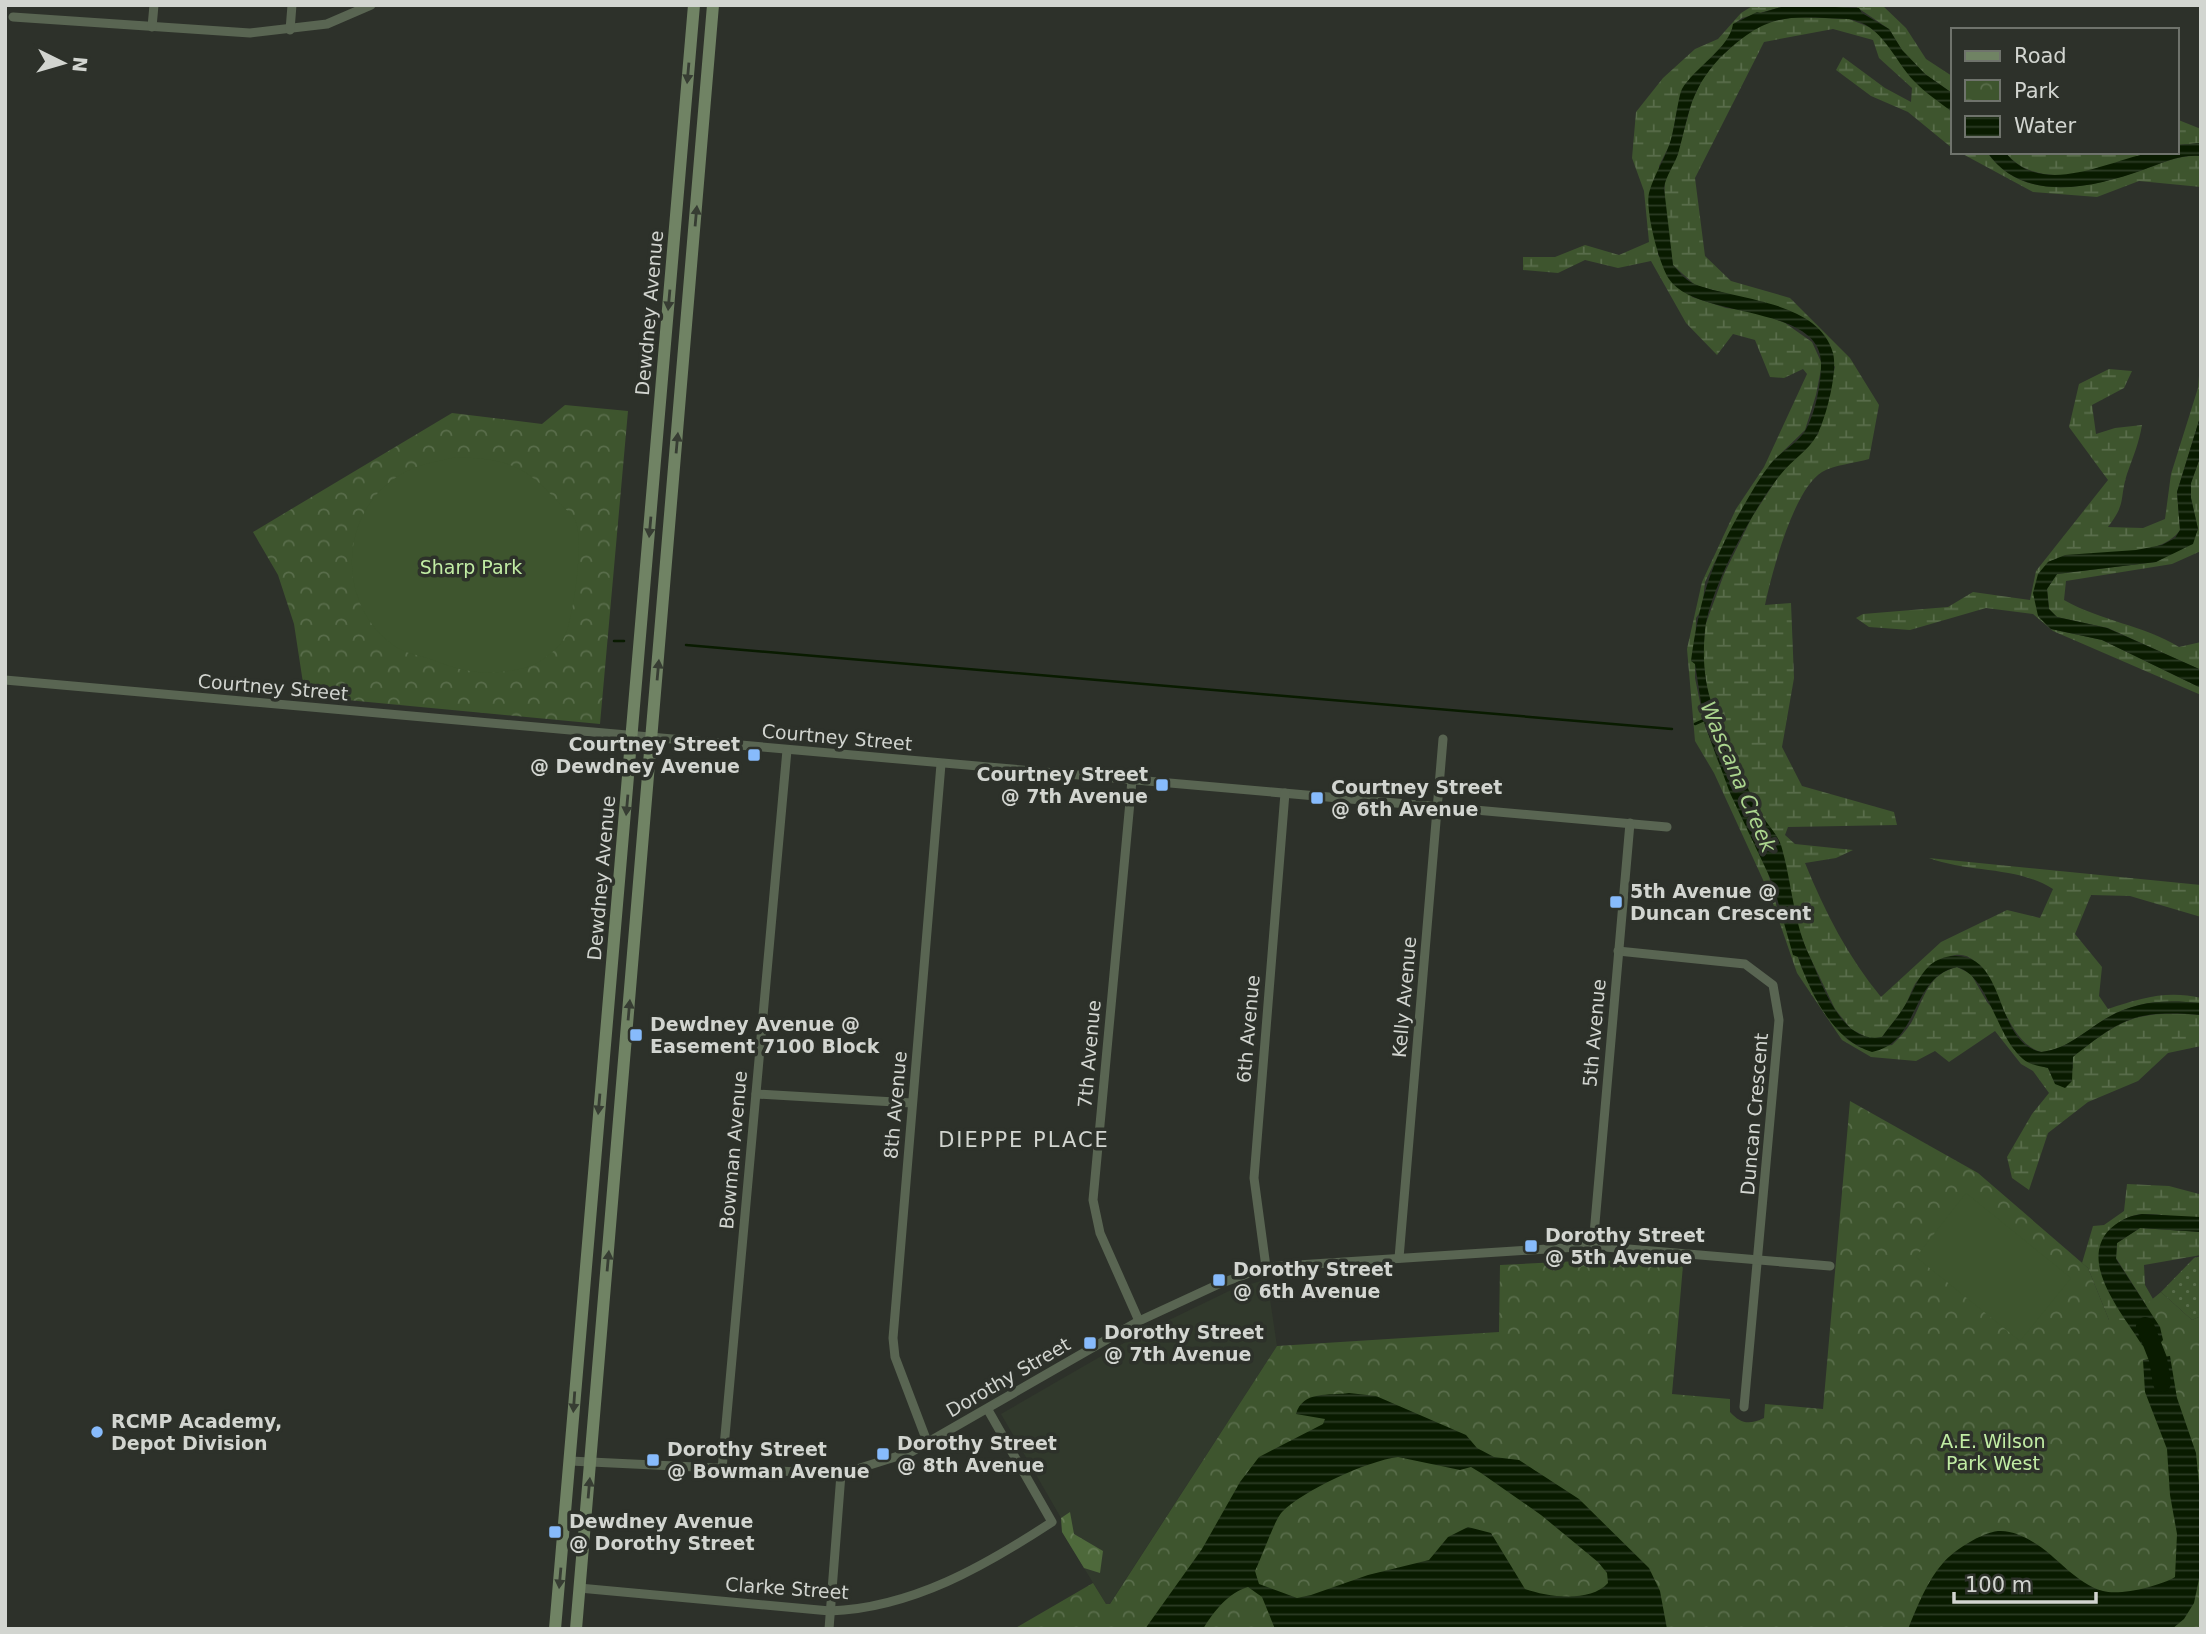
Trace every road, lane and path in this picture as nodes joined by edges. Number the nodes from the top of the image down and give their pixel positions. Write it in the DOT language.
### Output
graph roads {
  1 [pos="154,5"];
  2 [pos="292,5"];
  3 [pos="371,5"];
  4 [pos="694,5"];
  5 [pos="713,5"];
  6 [pos="13,16"];
  7 [pos="152,27"];
  8 [pos="290,30"];
  9 [pos="5,680"];
  10 [pos="634,737"];
  11 [pos="652,738"];
  12 [pos="1443,740"];
  13 [pos="787,750"];
  14 [pos="941,764"];
  15 [pos="1132,780"];
  16 [pos="1285,793"];
  17 [pos="1437,807"];
  18 [pos="1630,823"];
  19 [pos="1667,827"];
  20 [pos="1618,951"];
  21 [pos="755,1094"];
  22 [pos="912,1104"];
  23 [pos="1593,1246"];
  24 [pos="1399,1258"];
  25 [pos="1759,1259"];
  26 [pos="1830,1266"];
  27 [pos="1266,1268"];
  28 [pos="1139,1321"];
  29 [pos="1744,1407"];
  30 [pos="988,1410"];
  31 [pos="928,1444"];
  32 [pos="570,1461"];
  33 [pos="591,1463"];
  34 [pos="722,1469"];
  35 [pos="841,1474"];
  36 [pos="579,1588"];
  37 [pos="830,1611"];
  38 [pos="555,1629"];
  39 [pos="576,1629"];
  40 [pos="829,1629"];
  1 -- 7 [label="street"];
  2 -- 8 [label="street"];
  3 -- 8 [label="street"];
  4 -- 10 [label="main road, Dewdney Avenue, one-way"];
  11 -- 5 [label="main road, Dewdney Avenue, one-way"];
  6 -- 7 [label="street"];
  7 -- 8 [label="street"];
  9 -- 10 [label="street, Courtney Street"];
  10 -- 11 [label="street, Courtney Street"];
  10 -- 32 [label="main road, Dewdney Avenue, one-way"];
  11 -- 13 [label="street, Courtney Street"];
  33 -- 11 [label="main road, Dewdney Avenue, one-way"];
  12 -- 17 [label="street, Kelly Avenue"];
  13 -- 14 [label="street, Courtney Street"];
  13 -- 21 [label="street, Bowman Avenue"];
  14 -- 15 [label="street, Courtney Street"];
  14 -- 22 [label="street, 8th Avenue"];
  15 -- 16 [label="street, Courtney Street"];
  15 -- 28 [label="street, 7th Avenue"];
  16 -- 17 [label="street, Courtney Street"];
  16 -- 27 [label="street, 6th Avenue"];
  17 -- 18 [label="street, Courtney Street"];
  17 -- 24 [label="street, Kelly Avenue"];
  18 -- 19 [label="street, Courtney Street"];
  18 -- 20 [label="street, 5th Avenue"];
  20 -- 23 [label="street, 5th Avenue"];
  20 -- 25 [label="street, Duncan Crescent"];
  21 -- 22 [label="street"];
  21 -- 34 [label="street, Bowman Avenue"];
  22 -- 31 [label="street, 8th Avenue"];
  23 -- 24 [label="street, Dorothy Street"];
  23 -- 25 [label="street, Dorothy Street"];
  24 -- 27 [label="street, Dorothy Street"];
  25 -- 26 [label="street, Dorothy Street"];
  25 -- 29 [label="street, Duncan Crescent"];
  27 -- 28 [label="street, Dorothy Street"];
  28 -- 30 [label="street, Dorothy Street"];
  30 -- 31 [label="street, Dorothy Street"];
  30 -- 37 [label="street, Clarke Street"];
  31 -- 35 [label="street, Dorothy Street"];
  32 -- 33 [label="street, Dorothy Street"];
  32 -- 38 [label="main road, Dewdney Avenue, one-way"];
  33 -- 34 [label="street, Dorothy Street"];
  36 -- 33 [label="main road, Dewdney Avenue, one-way"];
  34 -- 35 [label="street, Dorothy Street"];
  35 -- 37 [label="street"];
  36 -- 37 [label="street, Clarke Street"];
  36 -- 39 [label="main road, Dewdney Avenue"];
  37 -- 40 [label="street"];
}
